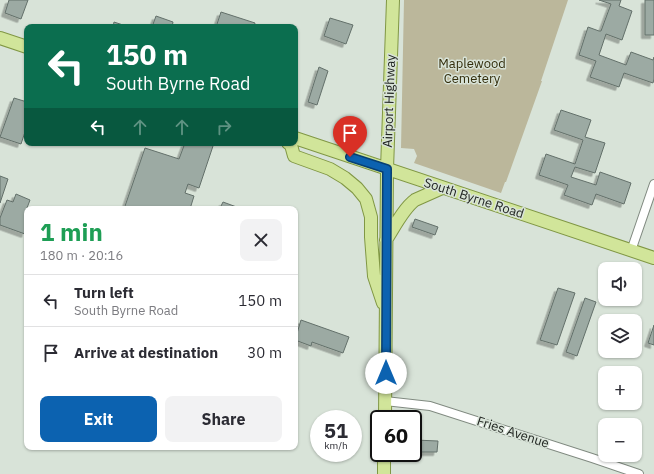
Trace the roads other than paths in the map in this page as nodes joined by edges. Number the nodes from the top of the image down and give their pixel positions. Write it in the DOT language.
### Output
graph roads {
  1 [pos="393,0"];
  2 [pos="0,38"];
  3 [pos="24,46"];
  4 [pos="298,139"];
  5 [pos="292,146"];
  6 [pos="387,169"];
  7 [pos="654,184"];
  8 [pos="442,188"];
  9 [pos="386,240"];
  10 [pos="631,250"];
  11 [pos="654,258"];
  12 [pos="386,314"];
  13 [pos="385,401"];
  14 [pos="385,410"];
  15 [pos="384,462"];
  16 [pos="384,474"];
  17 [pos="639,474"];
  1 -- 6 [label="main road, Airport Highway"];
  2 -- 3 [label="main road"];
  4 -- 6 [label="main road, South Byrne Road"];
  5 -- 12 [label="main road"];
  6 -- 8 [label="main road, South Byrne Road"];
  6 -- 9 [label="main road, Airport Highway"];
  7 -- 10 [label="street"];
  8 -- 9 [label="main road"];
  8 -- 10 [label="main road, South Byrne Road"];
  9 -- 12 [label="main road, Airport Highway"];
  10 -- 11 [label="main road, South Byrne Road"];
  12 -- 13 [label="main road, Airport Highway"];
  13 -- 14 [label="main road, Airport Highway"];
  13 -- 17 [label="street, Fries Avenue"];
  15 -- 16 [label="main road"];
}
